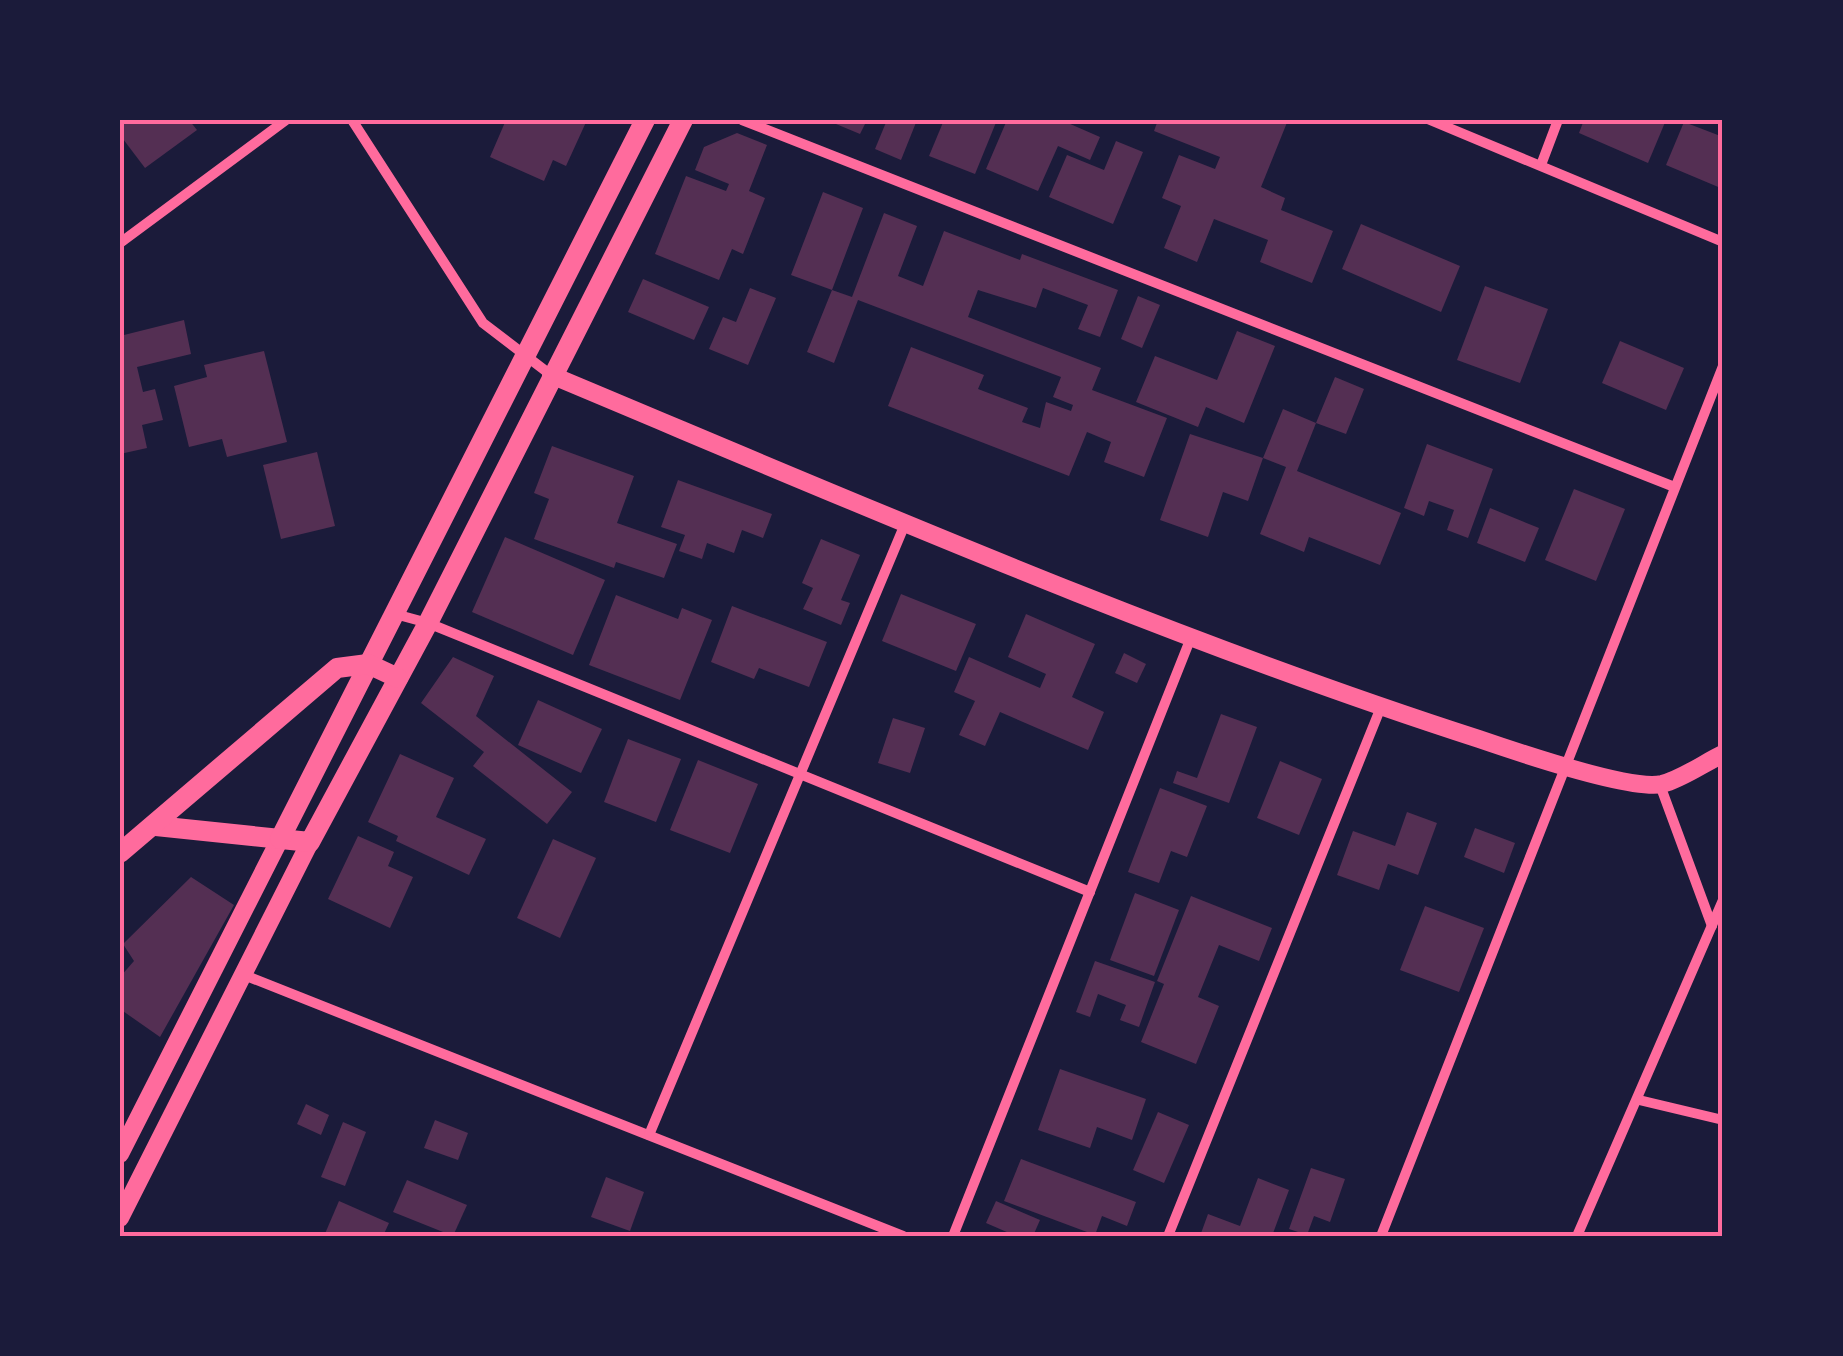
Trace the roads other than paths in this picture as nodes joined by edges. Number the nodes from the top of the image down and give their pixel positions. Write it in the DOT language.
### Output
graph roads {
  1 [pos="286,120"];
  2 [pos="352,120"];
  3 [pos="645,120"];
  4 [pos="683,120"];
  5 [pos="742,120"];
  6 [pos="1430,120"];
  7 [pos="1558,120"];
  8 [pos="1541,166"];
  9 [pos="120,242"];
  10 [pos="1723,242"];
  11 [pos="526,356"];
  12 [pos="1723,366"];
  13 [pos="551,376"];
  14 [pos="1672,486"];
  15 [pos="905,524"];
  16 [pos="394,614"];
  17 [pos="428,624"];
  18 [pos="1192,635"];
  19 [pos="368,664"];
  20 [pos="398,678"];
  21 [pos="1380,708"];
  22 [pos="1723,754"];
  23 [pos="1566,768"];
  24 [pos="798,776"];
  25 [pos="1660,784"];
  26 [pos="156,826"];
  27 [pos="280,839"];
  28 [pos="310,842"];
  29 [pos="120,853"];
  30 [pos="1090,892"];
  31 [pos="1723,900"];
  32 [pos="1712,927"];
  33 [pos="244,975"];
  34 [pos="1640,1100"];
  35 [pos="1723,1120"];
  36 [pos="650,1134"];
  37 [pos="120,1154"];
  38 [pos="120,1218"];
  39 [pos="903,1236"];
  40 [pos="953,1236"];
  41 [pos="1168,1236"];
  42 [pos="1380,1236"];
  43 [pos="1577,1236"];
  1 -- 9 [label="street"];
  2 -- 11 [label="street"];
  3 -- 11 [label="main road"];
  4 -- 13 [label="main road"];
  5 -- 14 [label="street"];
  6 -- 8 [label="street"];
  7 -- 8 [label="street"];
  8 -- 10 [label="street"];
  11 -- 13 [label="street"];
  11 -- 16 [label="main road"];
  12 -- 14 [label="street"];
  13 -- 15 [label="street"];
  13 -- 17 [label="main road"];
  14 -- 23 [label="street"];
  15 -- 18 [label="street"];
  15 -- 24 [label="street"];
  16 -- 17 [label="street"];
  16 -- 19 [label="main road"];
  17 -- 20 [label="main road"];
  17 -- 24 [label="street"];
  18 -- 21 [label="street"];
  18 -- 30 [label="street"];
  19 -- 20 [label="main road"];
  19 -- 26 [label="main road"];
  19 -- 27 [label="main road"];
  20 -- 28 [label="main road"];
  21 -- 23 [label="street"];
  21 -- 41 [label="street"];
  22 -- 25 [label="street"];
  23 -- 25 [label="street"];
  23 -- 42 [label="street"];
  24 -- 30 [label="street"];
  24 -- 36 [label="street"];
  25 -- 32 [label="street"];
  26 -- 27 [label="main road"];
  26 -- 29 [label="main road"];
  27 -- 28 [label="main road"];
  27 -- 37 [label="street"];
  28 -- 33 [label="street"];
  30 -- 40 [label="street"];
  31 -- 32 [label="street"];
  32 -- 34 [label="street"];
  33 -- 36 [label="street"];
  33 -- 38 [label="street"];
  34 -- 35 [label="street"];
  34 -- 43 [label="street"];
  36 -- 39 [label="street"];
}
